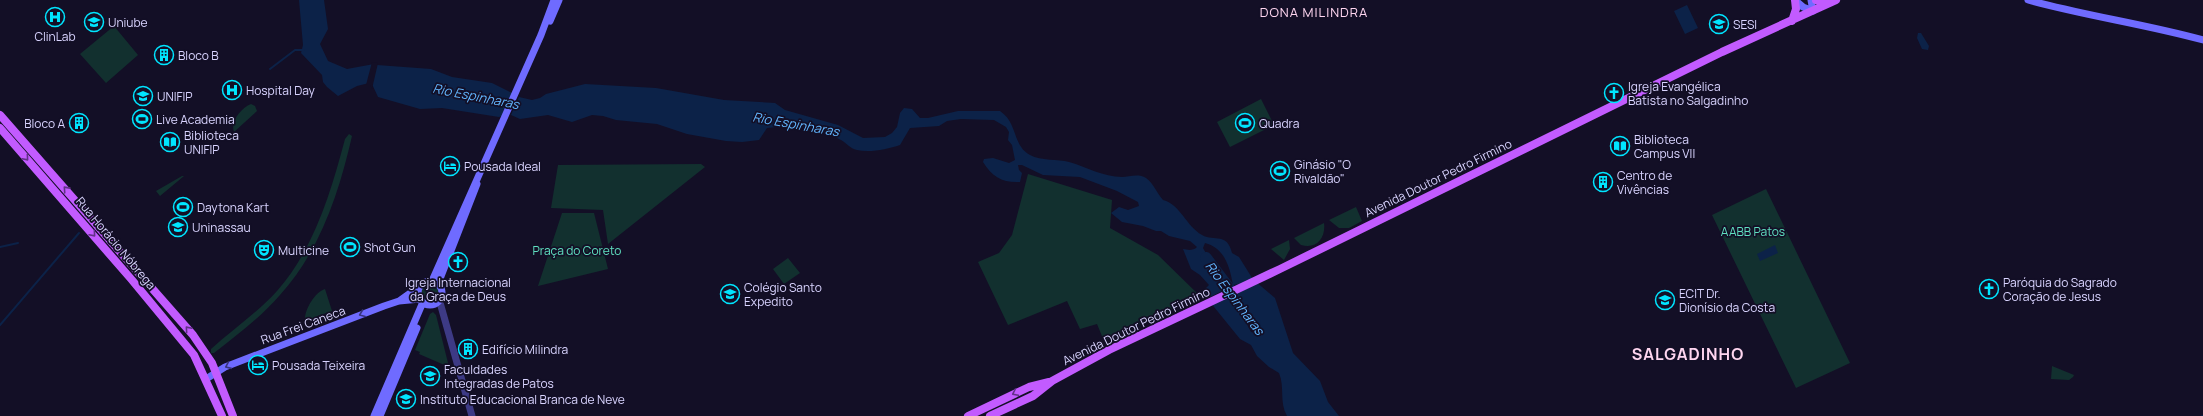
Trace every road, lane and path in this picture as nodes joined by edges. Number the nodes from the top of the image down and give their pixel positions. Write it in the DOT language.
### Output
graph roads {
  1 [pos="554,0"];
  2 [pos="559,0"];
  3 [pos="1795,0"];
  4 [pos="1811,0"];
  5 [pos="1816,0"];
  6 [pos="2028,0"];
  7 [pos="1833,2"];
  8 [pos="1813,11"];
  9 [pos="1792,21"];
  10 [pos="541,35"];
  11 [pos="2203,40"];
  12 [pos="0,115"];
  13 [pos="0,128"];
  14 [pos="118,249"];
  15 [pos="111,255"];
  16 [pos="435,283"];
  17 [pos="421,284"];
  18 [pos="439,300"];
  19 [pos="399,301"];
  20 [pos="423,302"];
  21 [pos="215,372"];
  22 [pos="206,379"];
  23 [pos="1052,381"];
  24 [pos="222,416"];
  25 [pos="233,416"];
  26 [pos="374,416"];
  27 [pos="380,416"];
  28 [pos="472,416"];
  29 [pos="968,416"];
  30 [pos="990,416"];
  1 -- 10 [label="main road"];
  2 -- 10 [label="main road"];
  3 -- 8 [label="main road"];
  3 -- 9 [label="main road"];
  4 -- 8 [label="main road"];
  5 -- 7 [label="main road"];
  6 -- 11 [label="main road"];
  7 -- 8 [label="main road, Avenida Doutor Pedro Firmino"];
  8 -- 9 [label="main road, Avenida Doutor Pedro Firmino"];
  9 -- 23 [label="main road, Avenida Doutor Pedro Firmino"];
  10 -- 16 [label="main road"];
  14 -- 12 [label="main road, Rua Horácio Nóbrega, one-way"];
  13 -- 15 [label="main road, Rua Horácio Nóbrega, one-way"];
  14 -- 15 [label="main road"];
  21 -- 14 [label="main road, Rua Horácio Nóbrega, one-way"];
  15 -- 22 [label="main road, Rua Horácio Nóbrega"];
  16 -- 17 [label="main road"];
  16 -- 18 [label="main road"];
  17 -- 19 [label="main road, Rua Frei Caneca"];
  17 -- 20 [label="main road"];
  18 -- 20 [label="main road"];
  18 -- 28 [label="street"];
  19 -- 20 [label="main road, Rua Frei Caneca"];
  19 -- 21 [label="main road, Rua Frei Caneca, one-way"];
  20 -- 26 [label="main road"];
  20 -- 27 [label="main road"];
  21 -- 22 [label="main road, Rua Frei Caneca"];
  21 -- 25 [label="main road, Rua Horácio Nóbrega"];
  22 -- 24 [label="main road, Rua Horácio Nóbrega"];
  23 -- 29 [label="main road, Avenida Doutor Pedro Firmino, one-way"];
  23 -- 30 [label="main road, Avenida Doutor Pedro Firmino"];
}
